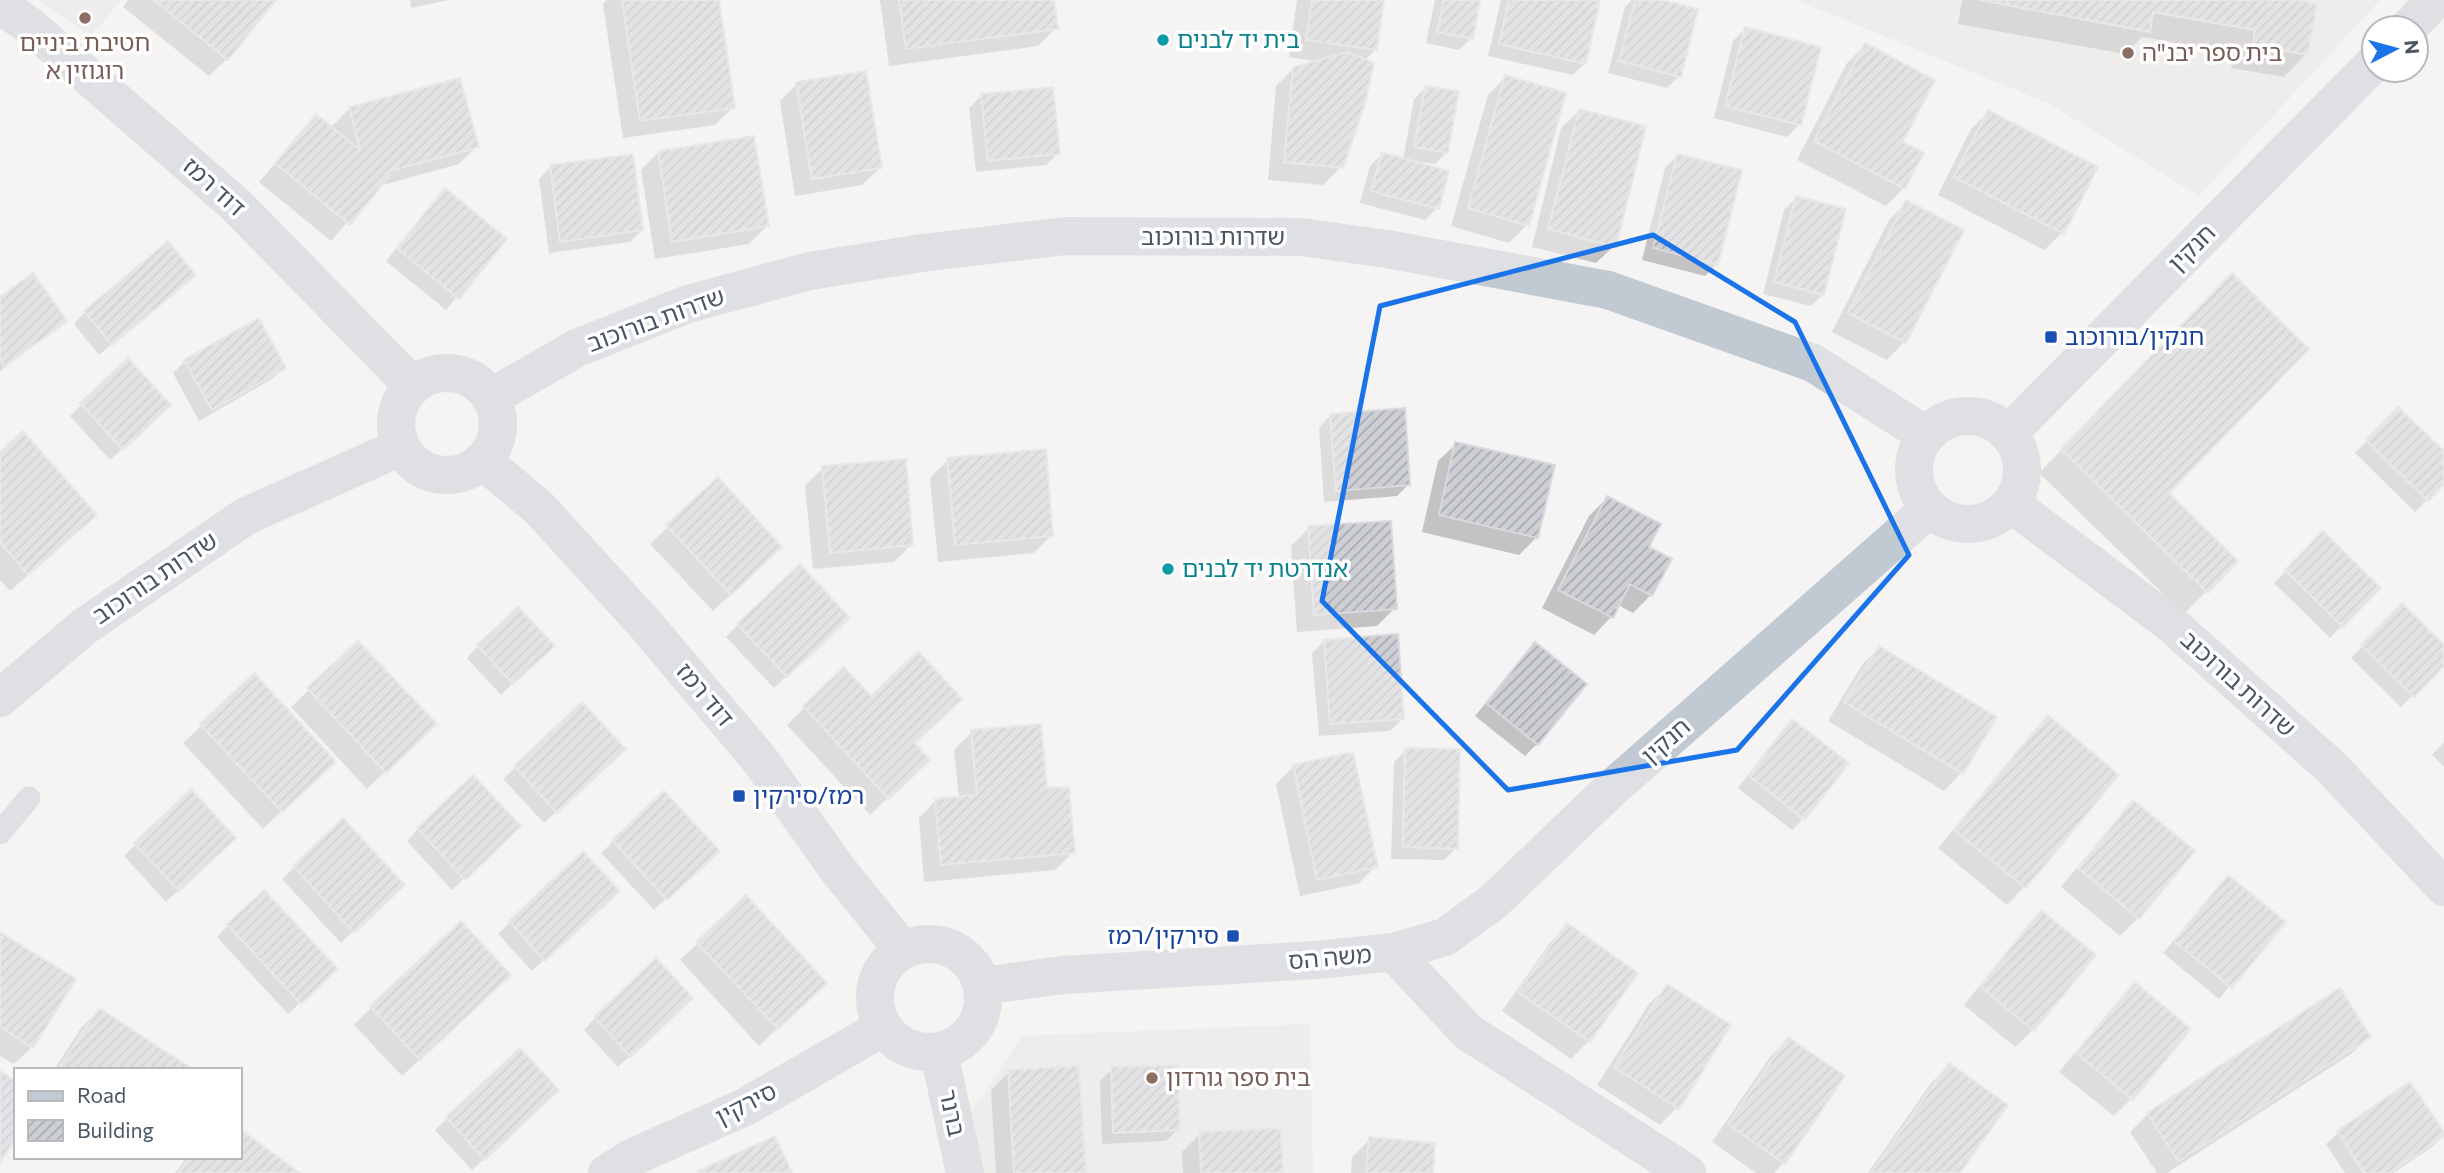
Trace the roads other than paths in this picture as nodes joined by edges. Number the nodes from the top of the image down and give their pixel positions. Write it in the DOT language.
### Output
graph roads {
  1 [pos="2435,0"];
  2 [pos="0,5"];
  3 [pos="2422,14"];
  4 [pos="2360,77"];
  5 [pos="413,386"];
  6 [pos="491,398"];
  7 [pos="2009,433"];
  8 [pos="1926,435"];
  9 [pos="401,447"];
  10 [pos="482,460"];
  11 [pos="2011,504"];
  12 [pos="1929,509"];
  13 [pos="0,698"];
  14 [pos="29,798"];
  15 [pos="0,833"];
  16 [pos="2444,887"];
  17 [pos="902,950"];
  18 [pos="1392,952"];
  19 [pos="982,986"];
  20 [pos="882,1028"];
  21 [pos="939,1053"];
  22 [pos="607,1173"];
  23 [pos="965,1173"];
  24 [pos="1687,1173"];
  1 -- 3 [label="street"];
  2 -- 5 [label="street, דוד רמז"];
  4 -- 7 [label="street, חנקין"];
  5 -- 6 [label="street"];
  5 -- 9 [label="street"];
  6 -- 8 [label="street, שדרות בורוכוב"];
  6 -- 10 [label="street"];
  7 -- 8 [label="street"];
  7 -- 11 [label="street"];
  8 -- 12 [label="street"];
  9 -- 10 [label="street"];
  9 -- 13 [label="street, שדרות בורוכוב"];
  10 -- 17 [label="street, דוד רמז"];
  11 -- 12 [label="street"];
  11 -- 16 [label="street, שדרות בורוכוב"];
  12 -- 18 [label="street, חנקין"];
  14 -- 15 [label="lane"];
  17 -- 19 [label="street"];
  17 -- 20 [label="street"];
  18 -- 19 [label="street, משה הס"];
  18 -- 24 [label="street, משה הס"];
  19 -- 21 [label="street"];
  20 -- 21 [label="street"];
  20 -- 22 [label="street, סירקין"];
  21 -- 23 [label="street, ברנר"];
}
